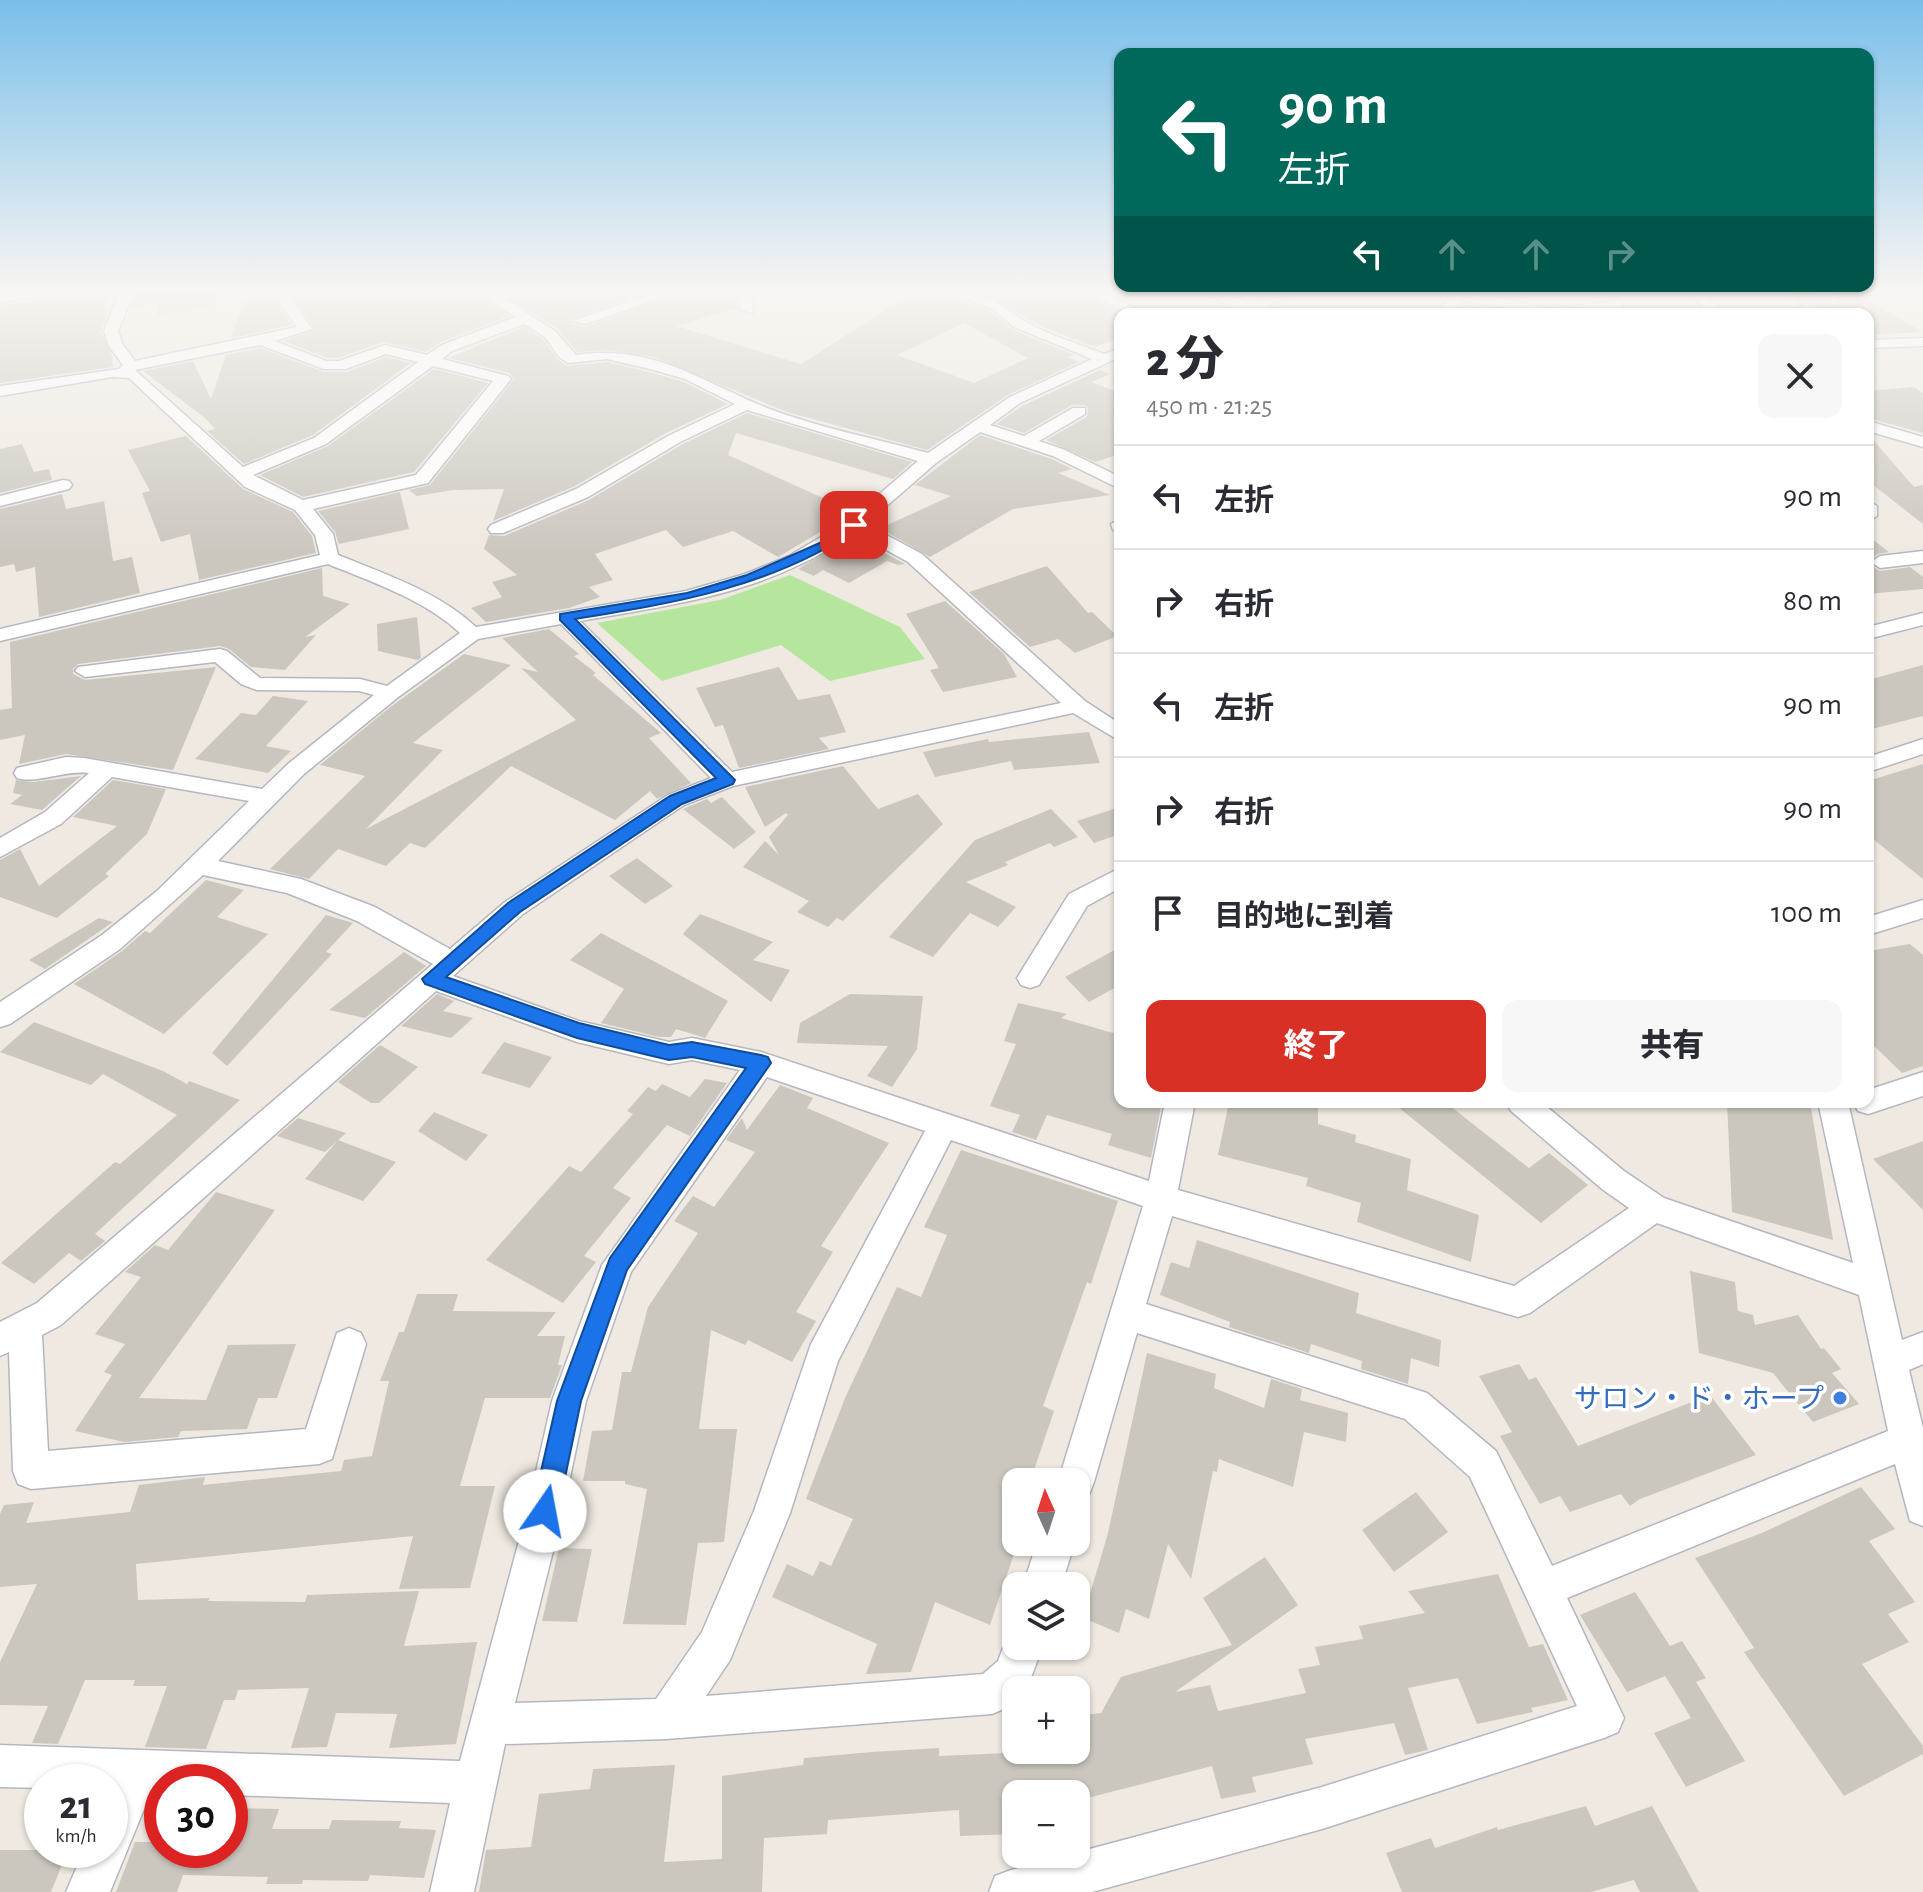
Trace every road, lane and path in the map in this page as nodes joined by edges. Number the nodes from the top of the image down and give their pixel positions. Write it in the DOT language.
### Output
graph roads {
  1 [pos="68,379"];
  2 [pos="139,379"];
  3 [pos="405,379"];
  4 [pos="503,379"];
  5 [pos="696,379"];
  6 [pos="1059,379"];
  7 [pos="0,391"];
  8 [pos="746,405"];
  9 [pos="1079,411"];
  10 [pos="978,426"];
  11 [pos="1874,428"];
  12 [pos="1026,442"];
  13 [pos="1923,442"];
  14 [pos="930,459"];
  15 [pos="241,474"];
  16 [pos="1114,481"];
  17 [pos="63,485"];
  18 [pos="0,501"];
  19 [pos="301,506"];
  20 [pos="854,525"];
  21 [pos="497,529"];
  22 [pos="1923,557"];
  23 [pos="330,558"];
  24 [pos="1880,562"];
  25 [pos="565,617"];
  26 [pos="1923,619"];
  27 [pos="1874,631"];
  28 [pos="472,634"];
  29 [pos="0,635"];
  30 [pos="85,671"];
  31 [pos="390,693"];
  32 [pos="1077,706"];
  33 [pos="1114,730"];
  34 [pos="1923,746"];
  35 [pos="1874,763"];
  36 [pos="107,769"];
  37 [pos="25,773"];
  38 [pos="727,780"];
  39 [pos="267,797"];
  40 [pos="0,849"];
  41 [pos="198,865"];
  42 [pos="1114,880"];
  43 [pos="1923,909"];
  44 [pos="1874,924"];
  45 [pos="441,971"];
  46 [pos="1030,978"];
  47 [pos="0,1016"];
  48 [pos="761,1063"];
  49 [pos="1923,1084"];
  50 [pos="1874,1100"];
  51 [pos="1179,1108"];
  52 [pos="1528,1108"];
  53 [pos="1833,1108"];
  54 [pos="944,1125"];
  55 [pos="1161,1199"];
  56 [pos="1654,1208"];
  57 [pos="1871,1284"];
  58 [pos="1126,1314"];
  59 [pos="13,1333"];
  60 [pos="349,1344"];
  61 [pos="1923,1348"];
  62 [pos="1890,1361"];
  63 [pos="1910,1440"];
  64 [pos="1080,1468"];
  65 [pos="1923,1508"];
  66 [pos="1543,1589"];
  67 [pos="1018,1660"];
  68 [pos="666,1719"];
  69 [pos="489,1724"];
  70 [pos="0,1766"];
  71 [pos="139,1771"];
  72 [pos="476,1783"];
  73 [pos="128,1798"];
  74 [pos="98,1868"];
  75 [pos="88,1892"];
  76 [pos="452,1892"];
  77 [pos="1011,1892"];
  1 -- 7 [label="street"];
  2 -- 15 [label="street"];
  3 -- 15 [label="street"];
  4 -- 19 [label="street"];
  5 -- 8 [label="street"];
  6 -- 10 [label="street"];
  8 -- 14 [label="street"];
  8 -- 21 [label="street"];
  9 -- 12 [label="street"];
  10 -- 12 [label="street"];
  10 -- 14 [label="street"];
  11 -- 13 [label="street"];
  12 -- 16 [label="street"];
  14 -- 20 [label="street"];
  15 -- 19 [label="street"];
  17 -- 18 [label="street"];
  19 -- 23 [label="street"];
  20 -- 25 [label="street"];
  20 -- 32 [label="street"];
  22 -- 24 [label="street"];
  23 -- 28 [label="street"];
  23 -- 29 [label="street"];
  25 -- 28 [label="street"];
  25 -- 38 [label="street"];
  26 -- 27 [label="street"];
  28 -- 31 [label="street"];
  30 -- 31 [label="street"];
  31 -- 39 [label="street"];
  32 -- 33 [label="street"];
  32 -- 38 [label="street"];
  34 -- 35 [label="street"];
  36 -- 37 [label="street"];
  36 -- 39 [label="street"];
  36 -- 40 [label="street"];
  38 -- 45 [label="street"];
  39 -- 41 [label="street"];
  41 -- 45 [label="street"];
  41 -- 47 [label="street"];
  42 -- 46 [label="street"];
  43 -- 44 [label="street"];
  45 -- 48 [label="street"];
  45 -- 59 [label="street"];
  48 -- 54 [label="street"];
  48 -- 69 [label="street"];
  49 -- 50 [label="street"];
  51 -- 55 [label="street"];
  52 -- 56 [label="street"];
  53 -- 57 [label="street"];
  54 -- 55 [label="street"];
  54 -- 68 [label="street"];
  55 -- 56 [label="street"];
  55 -- 58 [label="street"];
  56 -- 57 [label="street"];
  57 -- 62 [label="street"];
  58 -- 64 [label="street"];
  58 -- 66 [label="street"];
  59 -- 60 [label="street"];
  61 -- 62 [label="street"];
  62 -- 63 [label="street"];
  63 -- 65 [label="street"];
  63 -- 66 [label="street"];
  66 -- 77 [label="street"];
  67 -- 68 [label="street"];
  68 -- 69 [label="street"];
  69 -- 72 [label="street"];
  70 -- 71 [label="street"];
  71 -- 72 [label="street"];
  71 -- 73 [label="street"];
  72 -- 76 [label="street"];
  74 -- 75 [label="street"];
}
